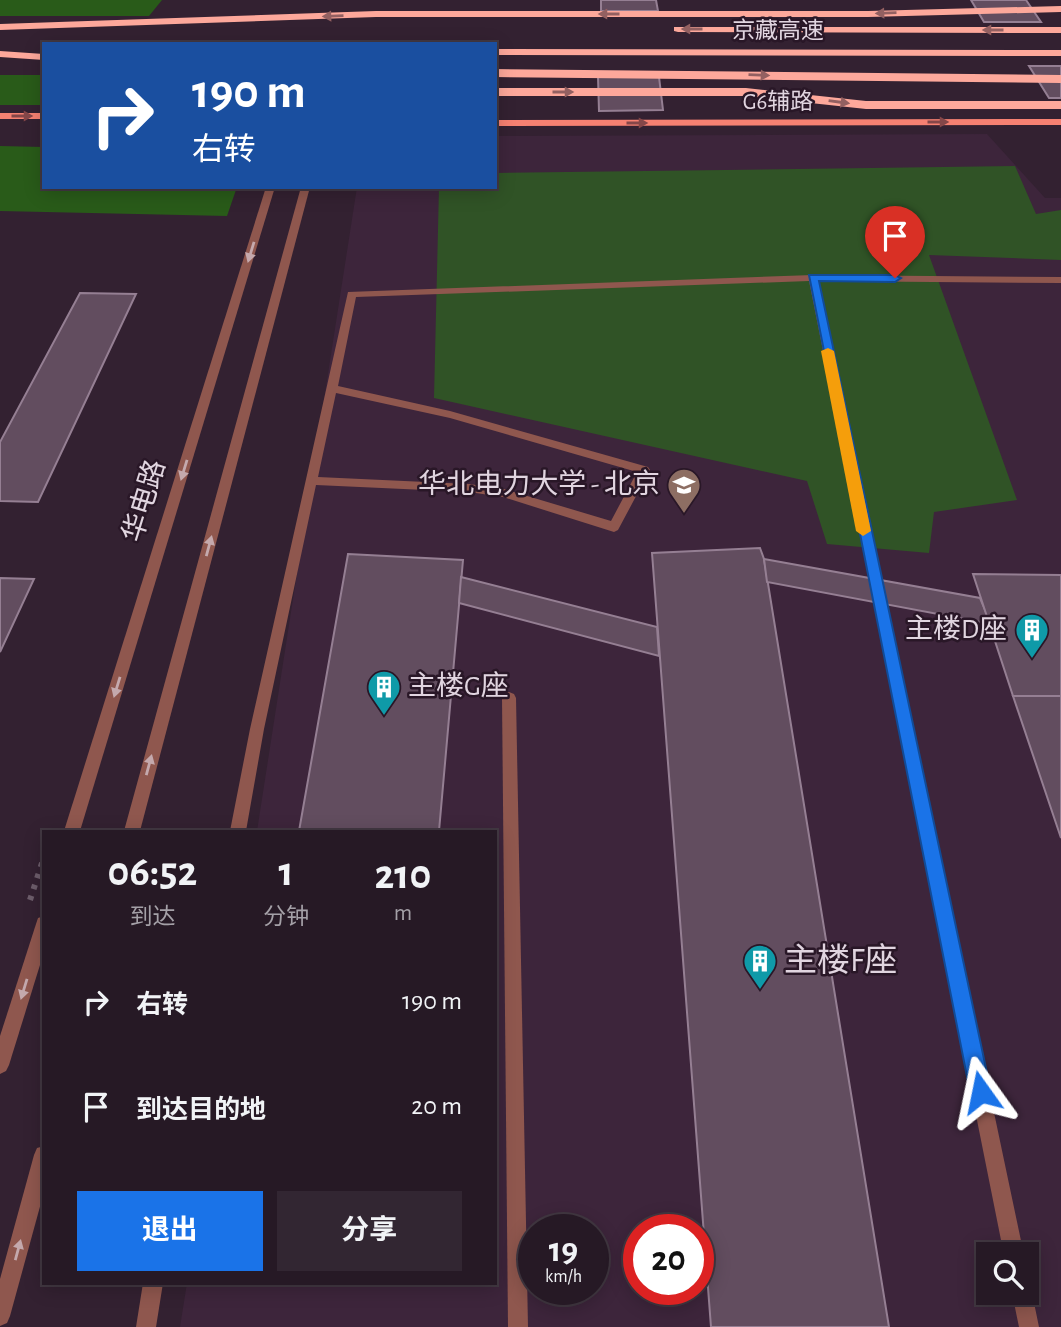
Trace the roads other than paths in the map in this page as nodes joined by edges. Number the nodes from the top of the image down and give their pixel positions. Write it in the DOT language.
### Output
graph roads {
  1 [pos="487,2"];
  2 [pos="1061,9"];
  3 [pos="376,15"];
  4 [pos="0,27"];
  5 [pos="335,28"];
  6 [pos="670,29"];
  7 [pos="1061,30"];
  8 [pos="42,51"];
  9 [pos="0,52"];
  10 [pos="497,52"];
  11 [pos="1061,52"];
  12 [pos="42,57"];
  13 [pos="497,73"];
  14 [pos="1061,79"];
  15 [pos="497,92"];
  16 [pos="1061,105"];
  17 [pos="0,116"];
  18 [pos="42,116"];
  19 [pos="1061,122"];
  20 [pos="497,123"];
  21 [pos="270,189"];
  22 [pos="305,189"];
  23 [pos="813,278"];
  24 [pos="1061,280"];
  25 [pos="331,388"];
  26 [pos="311,481"];
  27 [pos="509,698"];
  28 [pos="72,830"];
  29 [pos="132,830"];
  30 [pos="237,830"];
  31 [pos="42,930"];
  32 [pos="0,1065"];
  33 [pos="42,1162"];
  34 [pos="1011,1242"];
  35 [pos="153,1285"];
  36 [pos="1024,1305"];
  37 [pos="0,1316"];
  38 [pos="146,1327"];
  39 [pos="518,1327"];
  40 [pos="1029,1327"];
  1 -- 3 [label="highway"];
  2 -- 3 [label="highway, one-way"];
  3 -- 4 [label="highway, one-way"];
  4 -- 5 [label="highway"];
  7 -- 6 [label="highway, 京藏高速, one-way"];
  8 -- 9 [label="highway"];
  9 -- 12 [label="highway"];
  10 -- 11 [label="highway, 京藏高速"];
  13 -- 14 [label="highway, one-way"];
  15 -- 16 [label="highway, one-way"];
  17 -- 18 [label="main road, one-way"];
  20 -- 19 [label="main road, G6辅路, one-way"];
  21 -- 28 [label="street, 华电路, one-way"];
  29 -- 22 [label="street, one-way"];
  23 -- 24 [label="street"];
  23 -- 25 [label="street"];
  23 -- 34 [label="street"];
  25 -- 26 [label="street"];
  25 -- 26 [label="street"];
  26 -- 30 [label="street"];
  27 -- 39 [label="street"];
  31 -- 32 [label="street, one-way"];
  37 -- 33 [label="street, one-way"];
  35 -- 38 [label="street"];
  36 -- 40 [label="street"];
}
